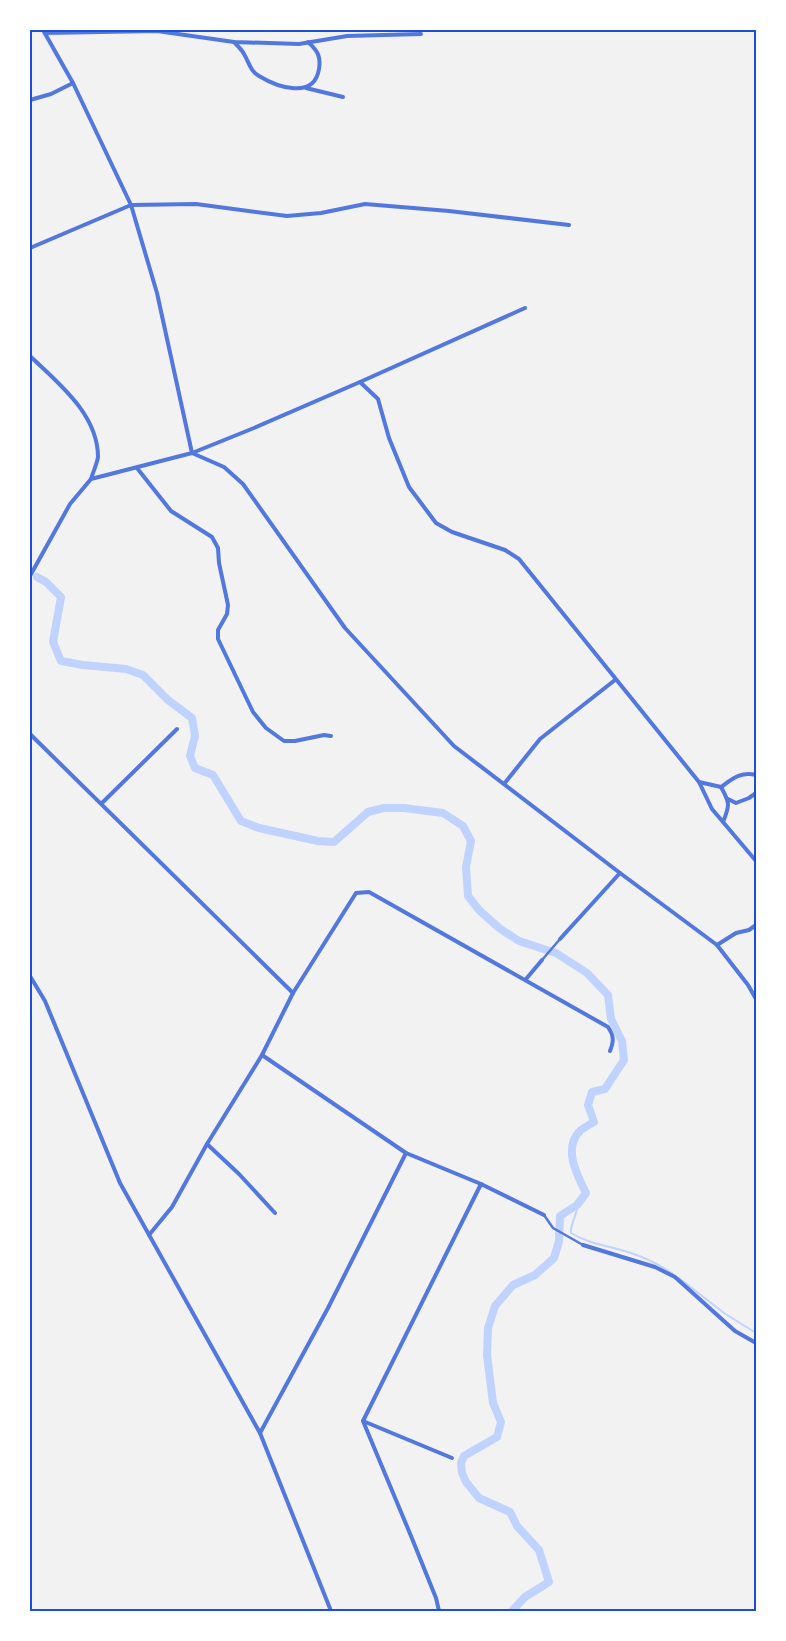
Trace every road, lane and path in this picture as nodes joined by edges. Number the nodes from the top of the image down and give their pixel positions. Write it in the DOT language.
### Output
graph roads {
  1 [pos="44,31"];
  2 [pos="90,31"];
  3 [pos="421,34"];
  4 [pos="234,42"];
  5 [pos="308,42"];
  6 [pos="73,82"];
  7 [pos="306,88"];
  8 [pos="343,98"];
  9 [pos="30,100"];
  10 [pos="131,205"];
  11 [pos="569,225"];
  12 [pos="30,248"];
  13 [pos="525,308"];
  14 [pos="30,356"];
  15 [pos="360,382"];
  16 [pos="192,452"];
  17 [pos="137,468"];
  18 [pos="91,479"];
  19 [pos="30,576"];
  20 [pos="615,680"];
  21 [pos="178,728"];
  22 [pos="30,734"];
  23 [pos="331,736"];
  24 [pos="756,775"];
  25 [pos="699,782"];
  26 [pos="504,784"];
  27 [pos="721,786"];
  28 [pos="756,793"];
  29 [pos="728,799"];
  30 [pos="102,803"];
  31 [pos="723,822"];
  32 [pos="756,861"];
  33 [pos="620,873"];
  34 [pos="756,925"];
  35 [pos="749,930"];
  36 [pos="756,931"];
  37 [pos="560,939"];
  38 [pos="718,945"];
  39 [pos="542,960"];
  40 [pos="30,976"];
  41 [pos="526,979"];
  42 [pos="293,993"];
  43 [pos="756,999"];
  44 [pos="610,1051"];
  45 [pos="262,1055"];
  46 [pos="207,1144"];
  47 [pos="406,1153"];
  48 [pos="480,1184"];
  49 [pos="275,1213"];
  50 [pos="544,1215"];
  51 [pos="149,1235"];
  52 [pos="583,1245"];
  53 [pos="756,1342"];
  54 [pos="363,1421"];
  55 [pos="260,1433"];
  56 [pos="452,1458"];
  57 [pos="331,1611"];
  58 [pos="439,1611"];
  1 -- 2 [label="street"];
  1 -- 6 [label="street"];
  2 -- 4 [label="street"];
  3 -- 5 [label="street"];
  4 -- 5 [label="street"];
  4 -- 7 [label="street"];
  5 -- 7 [label="street"];
  6 -- 9 [label="street"];
  6 -- 10 [label="street"];
  7 -- 8 [label="street"];
  10 -- 11 [label="street"];
  10 -- 12 [label="street"];
  10 -- 16 [label="street"];
  13 -- 15 [label="street"];
  14 -- 18 [label="street"];
  15 -- 16 [label="street"];
  15 -- 20 [label="street"];
  16 -- 17 [label="street"];
  16 -- 26 [label="street"];
  17 -- 18 [label="street"];
  17 -- 23 [label="street"];
  18 -- 19 [label="street"];
  20 -- 25 [label="street"];
  20 -- 26 [label="street"];
  21 -- 30 [label="street"];
  22 -- 30 [label="street"];
  24 -- 27 [label="street"];
  25 -- 27 [label="street"];
  25 -- 31 [label="street"];
  26 -- 33 [label="street"];
  27 -- 29 [label="street"];
  28 -- 29 [label="street"];
  29 -- 31 [label="street"];
  30 -- 42 [label="street"];
  31 -- 32 [label="street"];
  33 -- 37 [label="street"];
  33 -- 38 [label="street"];
  34 -- 35 [label="street"];
  35 -- 36 [label="street"];
  35 -- 38 [label="street"];
  37 -- 39 [label="street"];
  38 -- 43 [label="street"];
  39 -- 41 [label="street"];
  40 -- 51 [label="street"];
  41 -- 42 [label="street"];
  41 -- 44 [label="street"];
  42 -- 45 [label="street"];
  45 -- 46 [label="street"];
  45 -- 47 [label="street"];
  46 -- 49 [label="street"];
  46 -- 51 [label="street"];
  47 -- 48 [label="street"];
  47 -- 55 [label="street"];
  48 -- 50 [label="street"];
  48 -- 54 [label="street"];
  50 -- 52 [label="street"];
  51 -- 55 [label="street"];
  52 -- 53 [label="street"];
  54 -- 56 [label="street"];
  54 -- 58 [label="street"];
  55 -- 57 [label="street"];
}
